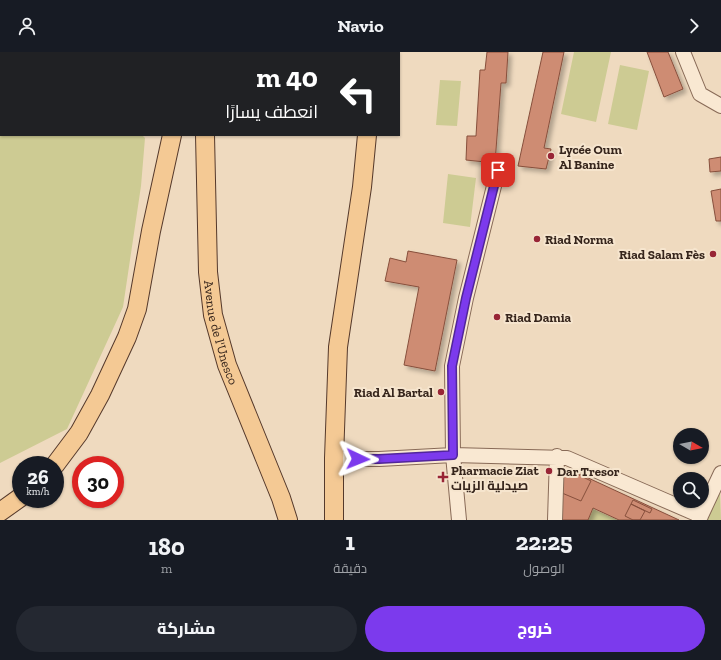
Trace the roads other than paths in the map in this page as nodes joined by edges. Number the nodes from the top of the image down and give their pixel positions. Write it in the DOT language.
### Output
graph roads {
  1 [pos="683,52"];
  2 [pos="721,106"];
  3 [pos="172,136"];
  4 [pos="205,136"];
  5 [pos="367,136"];
  6 [pos="498,170"];
  7 [pos="453,455"];
  8 [pos="62,456"];
  9 [pos="557,456"];
  10 [pos="334,458"];
  11 [pos="721,473"];
  12 [pos="12,503"];
  13 [pos="0,512"];
  14 [pos="700,518"];
  15 [pos="288,520"];
  16 [pos="334,520"];
  17 [pos="459,520"];
  18 [pos="555,520"];
  1 -- 2 [label="street"];
  3 -- 8 [label="main road"];
  4 -- 15 [label="main road, Avenue de l'Unesco"];
  5 -- 10 [label="main road"];
  6 -- 7 [label="street"];
  7 -- 9 [label="street"];
  7 -- 10 [label="street"];
  7 -- 17 [label="street"];
  9 -- 14 [label="street"];
  9 -- 18 [label="street"];
  10 -- 16 [label="main road"];
  11 -- 14 [label="street"];
  12 -- 13 [label="main road"];
}
